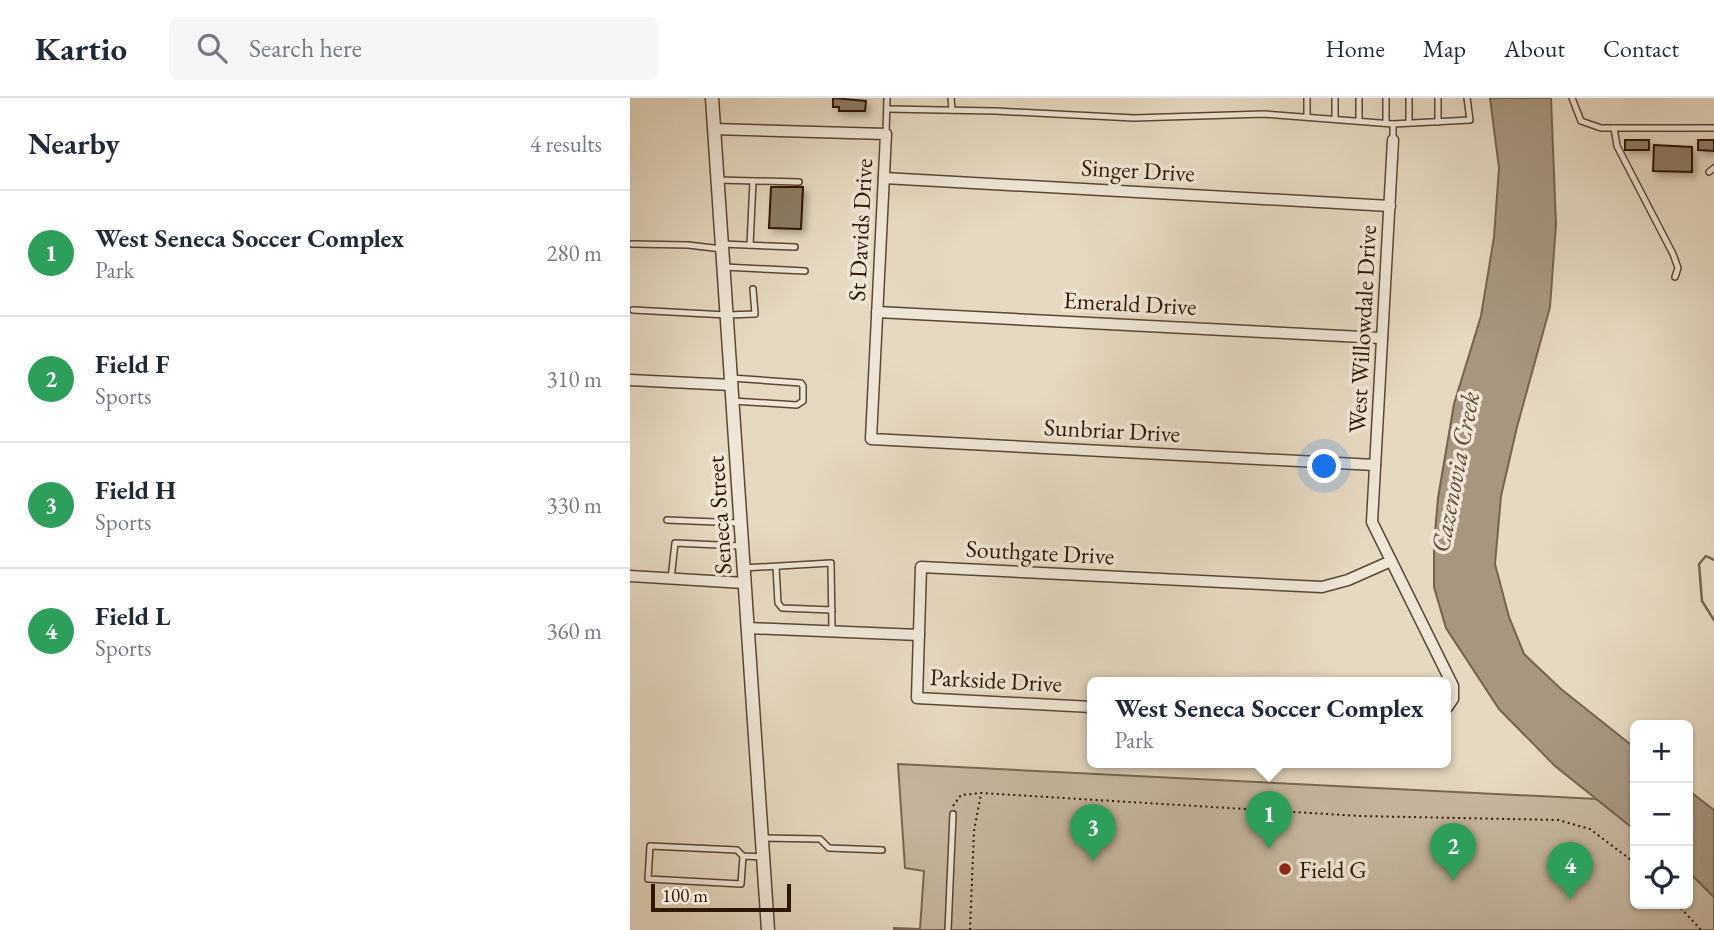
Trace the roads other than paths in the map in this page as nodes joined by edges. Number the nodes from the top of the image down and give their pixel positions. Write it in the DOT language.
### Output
graph roads {
  1 [pos="712,98"];
  2 [pos="887,98"];
  3 [pos="951,98"];
  4 [pos="1307,98"];
  5 [pos="1335,98"];
  6 [pos="1359,98"];
  7 [pos="1386,98"];
  8 [pos="1409,98"];
  9 [pos="1438,98"];
  10 [pos="1467,98"];
  11 [pos="1572,98"];
  12 [pos="887,109"];
  13 [pos="952,110"];
  14 [pos="1307,117"];
  15 [pos="1335,119"];
  16 [pos="1359,121"];
  17 [pos="1438,122"];
  18 [pos="1389,123"];
  19 [pos="1409,123"];
  20 [pos="1614,128"];
  21 [pos="1714,128"];
  22 [pos="714,129"];
  23 [pos="886,134"];
  24 [pos="1393,140"];
  25 [pos="884,178"];
  26 [pos="718,180"];
  27 [pos="753,181"];
  28 [pos="799,182"];
  29 [pos="1390,206"];
  30 [pos="632,244"];
  31 [pos="750,245"];
  32 [pos="722,247"];
  33 [pos="795,247"];
  34 [pos="723,267"];
  35 [pos="805,271"];
  36 [pos="1675,276"];
  37 [pos="753,289"];
  38 [pos="633,310"];
  39 [pos="877,312"];
  40 [pos="727,315"];
  41 [pos="1381,338"];
  42 [pos="630,380"];
  43 [pos="731,382"];
  44 [pos="732,401"];
  45 [pos="872,415"];
  46 [pos="1375,465"];
  47 [pos="667,520"];
  48 [pos="740,523"];
  49 [pos="742,546"];
  50 [pos="1391,561"];
  51 [pos="776,567"];
  52 [pos="743,568"];
  53 [pos="630,576"];
  54 [pos="671,579"];
  55 [pos="744,583"];
  56 [pos="832,610"];
  57 [pos="748,628"];
  58 [pos="832,631"];
  59 [pos="919,635"];
  60 [pos="1449,677"];
  61 [pos="1451,682"];
  62 [pos="1451,702"];
  63 [pos="1087,707"];
  64 [pos="953,814"];
  65 [pos="762,838"];
  66 [pos="882,850"];
  67 [pos="743,856"];
  68 [pos="763,857"];
  69 [pos="768,930"];
  70 [pos="948,930"];
  1 -- 22 [label="street, Seneca Street"];
  2 -- 12 [label="lane"];
  3 -- 13 [label="lane"];
  4 -- 14 [label="lane"];
  5 -- 15 [label="lane"];
  6 -- 16 [label="lane"];
  7 -- 18 [label="lane"];
  8 -- 19 [label="lane"];
  9 -- 17 [label="lane"];
  10 -- 17 [label="lane"];
  11 -- 20 [label="lane"];
  12 -- 13 [label="lane"];
  12 -- 23 [label="lane"];
  13 -- 14 [label="lane"];
  14 -- 15 [label="lane"];
  15 -- 16 [label="lane"];
  16 -- 18 [label="lane"];
  17 -- 19 [label="lane"];
  18 -- 19 [label="lane"];
  18 -- 24 [label="lane"];
  20 -- 21 [label="lane"];
  20 -- 36 [label="lane"];
  22 -- 23 [label="street, St Davids Drive"];
  22 -- 26 [label="street, Seneca Street"];
  23 -- 25 [label="street, St Davids Drive"];
  24 -- 29 [label="street, West Willowdale Drive"];
  25 -- 29 [label="street, Singer Drive"];
  25 -- 39 [label="street, St Davids Drive"];
  26 -- 27 [label="lane"];
  26 -- 32 [label="street, Seneca Street"];
  27 -- 28 [label="lane"];
  27 -- 31 [label="lane"];
  29 -- 41 [label="street, West Willowdale Drive"];
  30 -- 32 [label="lane"];
  31 -- 32 [label="lane"];
  31 -- 33 [label="lane"];
  32 -- 34 [label="street, Seneca Street"];
  34 -- 35 [label="lane"];
  34 -- 40 [label="street, Seneca Street"];
  37 -- 40 [label="lane"];
  38 -- 40 [label="lane"];
  39 -- 41 [label="street, Emerald Drive"];
  39 -- 45 [label="street, St Davids Drive"];
  40 -- 43 [label="street, Seneca Street"];
  41 -- 46 [label="street, West Willowdale Drive"];
  42 -- 43 [label="street"];
  43 -- 44 [label="street, Seneca Street"];
  43 -- 44 [label="lane"];
  44 -- 48 [label="street, Seneca Street"];
  45 -- 46 [label="street, Sunbriar Drive"];
  46 -- 50 [label="street, West Willowdale Drive"];
  47 -- 48 [label="lane"];
  48 -- 49 [label="street, Seneca Street"];
  49 -- 52 [label="street, Seneca Street"];
  49 -- 54 [label="lane"];
  50 -- 59 [label="street, Southgate Drive"];
  50 -- 60 [label="street, West Willowdale Drive"];
  51 -- 52 [label="lane"];
  51 -- 56 [label="lane"];
  51 -- 56 [label="lane"];
  52 -- 55 [label="street, Seneca Street"];
  53 -- 54 [label="street"];
  54 -- 55 [label="street"];
  55 -- 57 [label="street, Seneca Street"];
  56 -- 58 [label="lane"];
  57 -- 58 [label="street"];
  57 -- 65 [label="street, Seneca Street"];
  58 -- 59 [label="street"];
  59 -- 63 [label="street, Parkside Drive"];
  61 -- 62 [label="street, West Willowdale Drive"];
  64 -- 70 [label="lane"];
  65 -- 66 [label="lane"];
  65 -- 68 [label="street, Seneca Street"];
  67 -- 67 [label="lane"];
  67 -- 68 [label="lane"];
  68 -- 69 [label="street, Seneca Street"];
}
